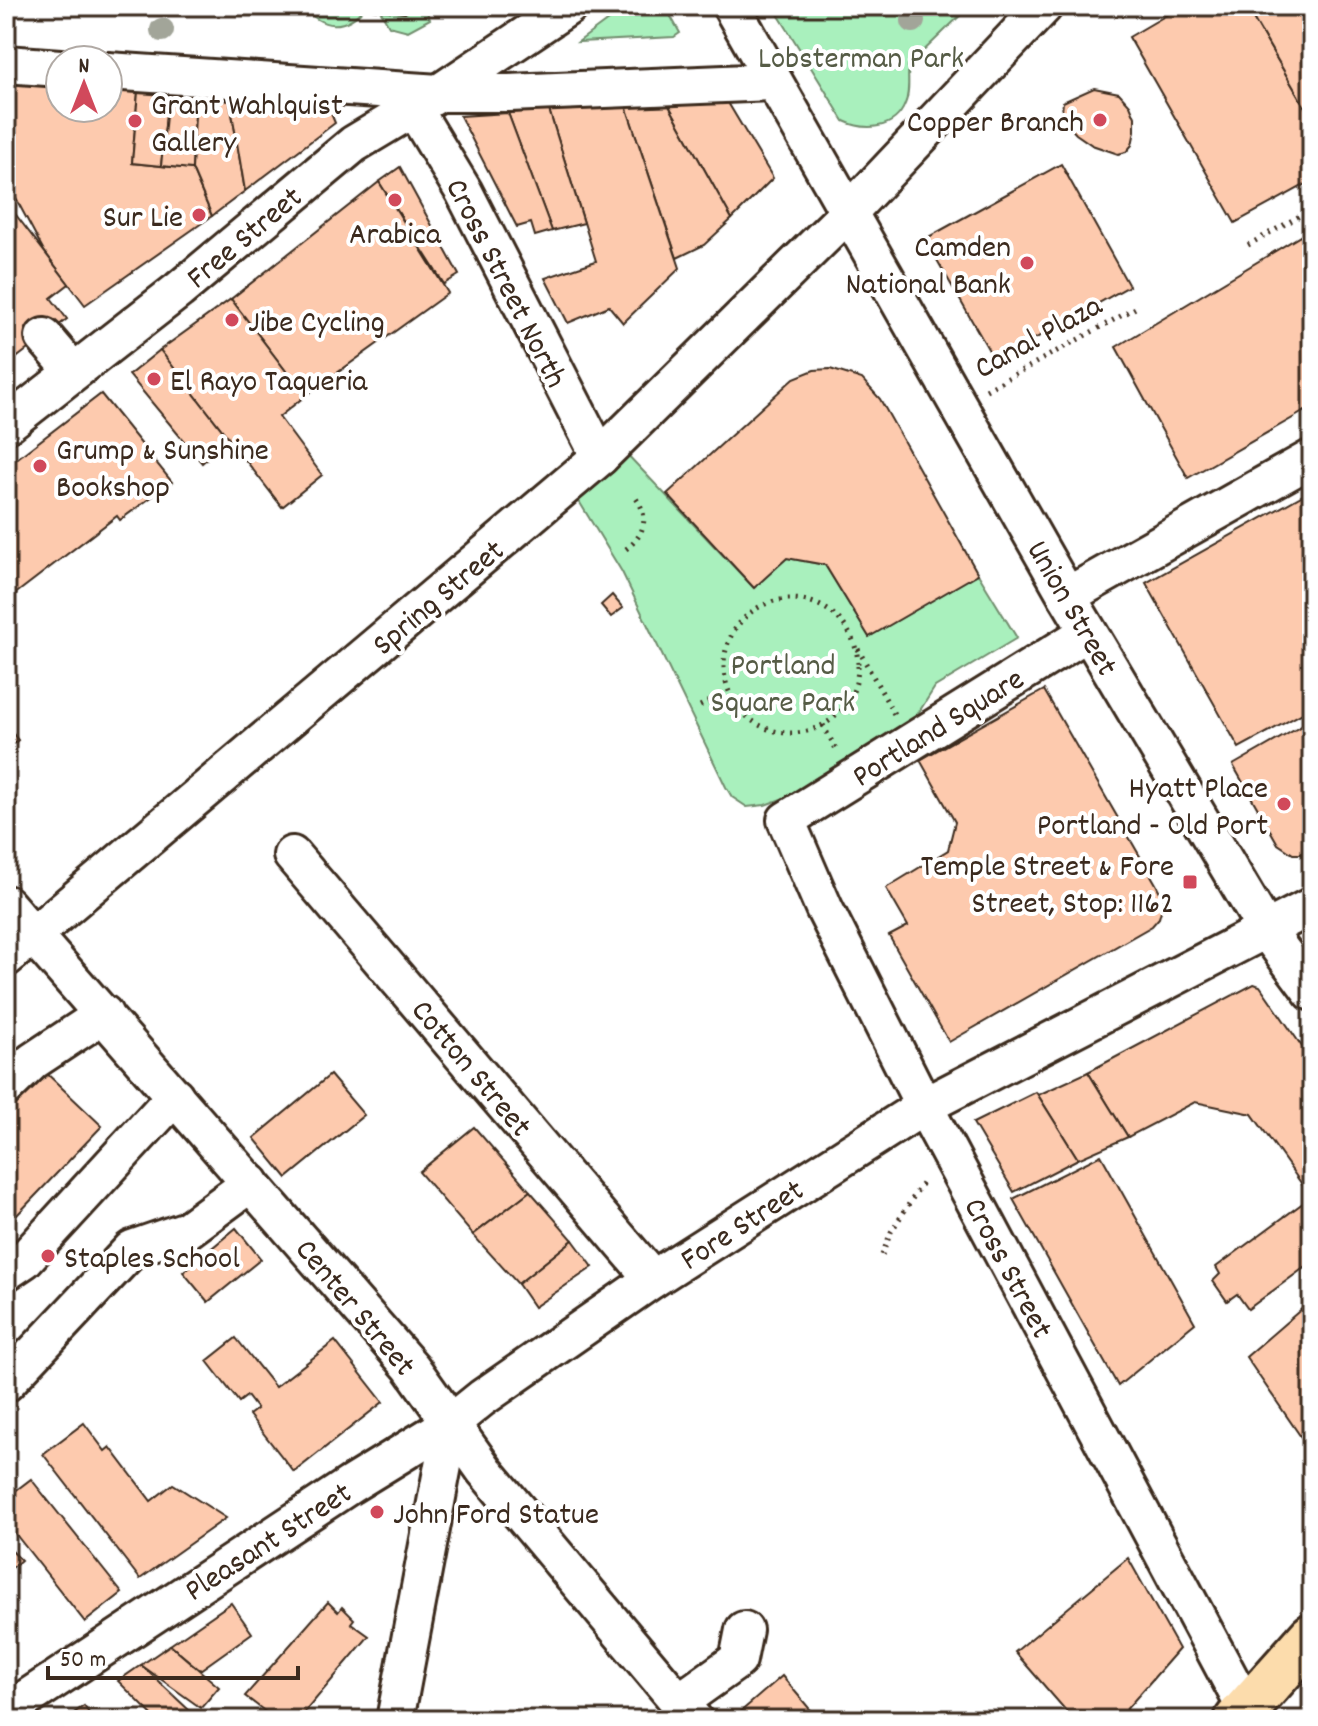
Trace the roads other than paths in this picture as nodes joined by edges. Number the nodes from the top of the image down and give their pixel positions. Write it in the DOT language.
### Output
graph roads {
  1 [pos="569,6"];
  2 [pos="731,6"];
  3 [pos="1044,6"];
  4 [pos="6,64"];
  5 [pos="44,67"];
  6 [pos="124,73"];
  7 [pos="772,82"];
  8 [pos="427,101"];
  9 [pos="848,213"];
  10 [pos="44,337"];
  11 [pos="73,371"];
  12 [pos="6,425"];
  13 [pos="600,457"];
  14 [pos="1312,458"];
  15 [pos="1067,596"];
  16 [pos="1088,632"];
  17 [pos="786,820"];
  18 [pos="292,855"];
  19 [pos="6,904"];
  20 [pos="1312,906"];
  21 [pos="1266,930"];
  22 [pos="34,933"];
  23 [pos="6,958"];
  24 [pos="1312,992"];
  25 [pos="104,1014"];
  26 [pos="6,1087"];
  27 [pos="175,1096"];
  28 [pos="924,1106"];
  29 [pos="251,1183"];
  30 [pos="6,1272"];
  31 [pos="653,1279"];
  32 [pos="6,1383"];
  33 [pos="451,1423"];
  34 [pos="1312,1636"];
  35 [pos="680,1702"];
  36 [pos="9,1705"];
  37 [pos="1242,1715"];
  38 [pos="395,1720"];
  1 -- 8 [label="street, Free Street"];
  2 -- 7 [label="street, Union Street"];
  3 -- 9 [label="street, Spring Street"];
  4 -- 5 [label="street"];
  6 -- 8 [label="street"];
  7 -- 8 [label="street"];
  7 -- 9 [label="street, Union Street"];
  8 -- 11 [label="street, Free Street"];
  8 -- 13 [label="street, Cross Street North"];
  9 -- 13 [label="street, Spring Street"];
  9 -- 15 [label="street, Union Street"];
  10 -- 11 [label="street"];
  11 -- 12 [label="street, Free Street"];
  13 -- 22 [label="street, Spring Street"];
  14 -- 15 [label="street"];
  15 -- 16 [label="street, Union Street"];
  16 -- 17 [label="street, Portland Square"];
  16 -- 21 [label="street, Union Street"];
  17 -- 28 [label="street, Cross Street"];
  18 -- 31 [label="street, Cotton Street"];
  19 -- 22 [label="street, Center Street"];
  20 -- 21 [label="street, Fore Street"];
  21 -- 24 [label="street, Union Street"];
  21 -- 28 [label="street, Fore Street"];
  22 -- 23 [label="street, Spring Street"];
  22 -- 25 [label="street, Center Street"];
  25 -- 26 [label="street"];
  25 -- 27 [label="street, Center Street"];
  27 -- 29 [label="street, Center Street"];
  27 -- 30 [label="street"];
  28 -- 31 [label="street, Fore Street"];
  28 -- 37 [label="street, Cross Street"];
  29 -- 32 [label="street"];
  29 -- 33 [label="street, Center Street"];
  31 -- 33 [label="street, Fore Street"];
  33 -- 35 [label="street, Center Street"];
  33 -- 36 [label="street, Pleasant Street"];
  33 -- 38 [label="street"];
  34 -- 37 [label="main road"];
}
